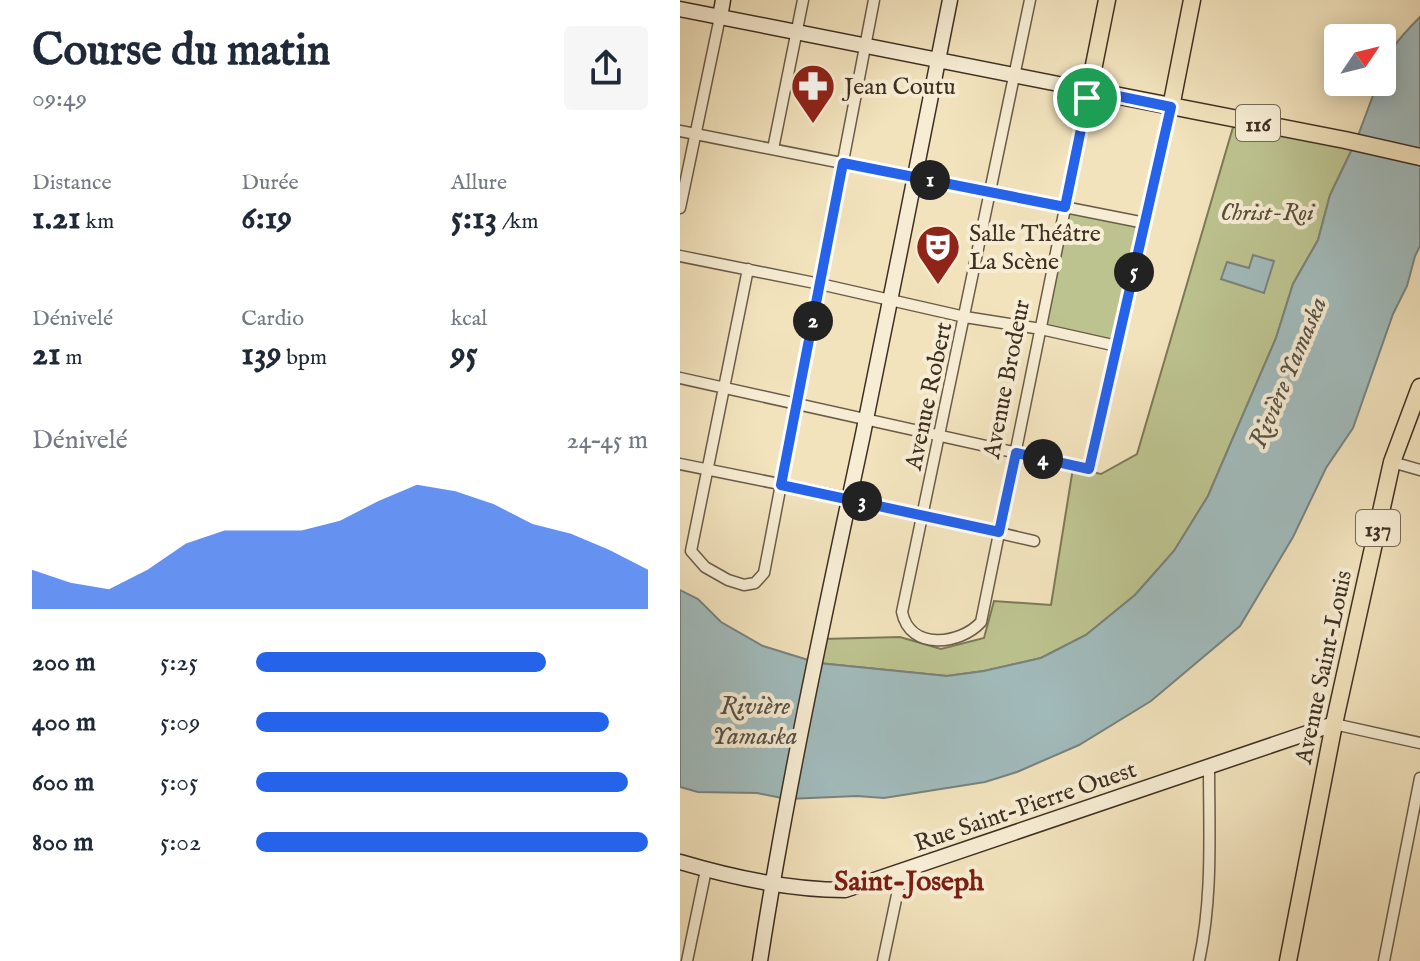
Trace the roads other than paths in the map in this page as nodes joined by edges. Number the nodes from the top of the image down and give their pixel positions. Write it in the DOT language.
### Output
graph roads {
  1 [pos="723,0"];
  2 [pos="803,0"];
  3 [pos="874,0"];
  4 [pos="950,0"];
  5 [pos="1030,0"];
  6 [pos="1107,0"];
  7 [pos="1192,0"];
  8 [pos="680,9"];
  9 [pos="720,17"];
  10 [pos="796,32"];
  11 [pos="865,46"];
  12 [pos="938,61"];
  13 [pos="1014,76"];
  14 [pos="1089,90"];
  15 [pos="1171,107"];
  16 [pos="680,131"];
  17 [pos="695,134"];
  18 [pos="773,149"];
  19 [pos="1420,157"];
  20 [pos="843,163"];
  21 [pos="915,177"];
  22 [pos="990,192"];
  23 [pos="1065,207"];
  24 [pos="680,208"];
  25 [pos="1145,223"];
  26 [pos="680,256"];
  27 [pos="748,269"];
  28 [pos="820,284"];
  29 [pos="891,300"];
  30 [pos="965,317"];
  31 [pos="1041,329"];
  32 [pos="1117,346"];
  33 [pos="680,378"];
  34 [pos="1420,387"];
  35 [pos="724,388"];
  36 [pos="797,404"];
  37 [pos="866,420"];
  38 [pos="939,436"];
  39 [pos="1016,453"];
  40 [pos="1392,462"];
  41 [pos="680,464"];
  42 [pos="707,470"];
  43 [pos="1420,470"];
  44 [pos="781,485"];
  45 [pos="849,498"];
  46 [pos="923,515"];
  47 [pos="999,532"];
  48 [pos="1034,541"];
  49 [pos="902,612"];
  50 [pos="1334,724"];
  51 [pos="1420,743"];
  52 [pos="1209,766"];
  53 [pos="1420,778"];
  54 [pos="680,862"];
  55 [pos="706,870"];
  56 [pos="902,871"];
  57 [pos="772,885"];
  58 [pos="687,961"];
  59 [pos="760,961"];
  60 [pos="883,961"];
  61 [pos="1199,961"];
  62 [pos="1288,961"];
  63 [pos="1384,961"];
  1 -- 9 [label="street"];
  2 -- 10 [label="street"];
  3 -- 11 [label="street"];
  4 -- 12 [label="street"];
  5 -- 13 [label="street, Avenue Robert"];
  6 -- 14 [label="main road, Avenue Brodeur"];
  7 -- 15 [label="main road"];
  8 -- 9 [label="street"];
  9 -- 10 [label="street"];
  9 -- 17 [label="street"];
  10 -- 11 [label="street"];
  10 -- 18 [label="street"];
  11 -- 12 [label="street"];
  11 -- 20 [label="street"];
  12 -- 13 [label="street"];
  12 -- 21 [label="street"];
  13 -- 14 [label="street"];
  13 -- 22 [label="street, Avenue Robert"];
  14 -- 15 [label="main road, 116"];
  14 -- 23 [label="street, Avenue Brodeur"];
  15 -- 19 [label="main road, 116"];
  15 -- 25 [label="street"];
  16 -- 17 [label="street"];
  17 -- 18 [label="street"];
  17 -- 24 [label="street"];
  18 -- 20 [label="street"];
  20 -- 21 [label="street"];
  20 -- 28 [label="street"];
  21 -- 22 [label="street"];
  21 -- 29 [label="street"];
  22 -- 23 [label="street"];
  22 -- 30 [label="street, Avenue Robert"];
  23 -- 25 [label="street"];
  23 -- 31 [label="street, Avenue Brodeur"];
  25 -- 32 [label="street"];
  26 -- 27 [label="street"];
  27 -- 28 [label="street"];
  27 -- 35 [label="street"];
  28 -- 29 [label="street"];
  28 -- 36 [label="street"];
  29 -- 30 [label="street"];
  29 -- 37 [label="street"];
  30 -- 31 [label="street"];
  30 -- 38 [label="street, Avenue Robert"];
  31 -- 32 [label="street"];
  31 -- 39 [label="street, Avenue Brodeur"];
  32 -- 39 [label="street"];
  33 -- 35 [label="street"];
  34 -- 40 [label="main road, Avenue Saint-Louis / 137"];
  35 -- 36 [label="street"];
  35 -- 42 [label="street"];
  36 -- 37 [label="street"];
  36 -- 44 [label="street"];
  37 -- 38 [label="street"];
  37 -- 45 [label="street"];
  38 -- 39 [label="street"];
  38 -- 46 [label="street, Avenue Robert"];
  39 -- 47 [label="street, Avenue Brodeur"];
  40 -- 43 [label="street"];
  40 -- 50 [label="main road, Avenue Saint-Louis / 137"];
  41 -- 42 [label="street"];
  42 -- 44 [label="street"];
  42 -- 44 [label="street"];
  44 -- 45 [label="street"];
  45 -- 46 [label="street"];
  45 -- 57 [label="street"];
  46 -- 47 [label="street"];
  46 -- 49 [label="street, Avenue Robert"];
  47 -- 48 [label="street"];
  47 -- 49 [label="street, Avenue Brodeur"];
  50 -- 51 [label="street"];
  50 -- 52 [label="street, Rue Saint-Pierre Ouest"];
  50 -- 62 [label="main road, Avenue Saint-Louis / 137"];
  52 -- 56 [label="street, Rue Saint-Pierre Ouest"];
  52 -- 61 [label="street"];
  53 -- 63 [label="street"];
  54 -- 55 [label="street, Rue Saint-Pierre Ouest"];
  55 -- 57 [label="street, Rue Saint-Pierre Ouest"];
  55 -- 58 [label="street"];
  56 -- 57 [label="street, Rue Saint-Pierre Ouest"];
  56 -- 60 [label="street"];
  57 -- 59 [label="street"];
}
